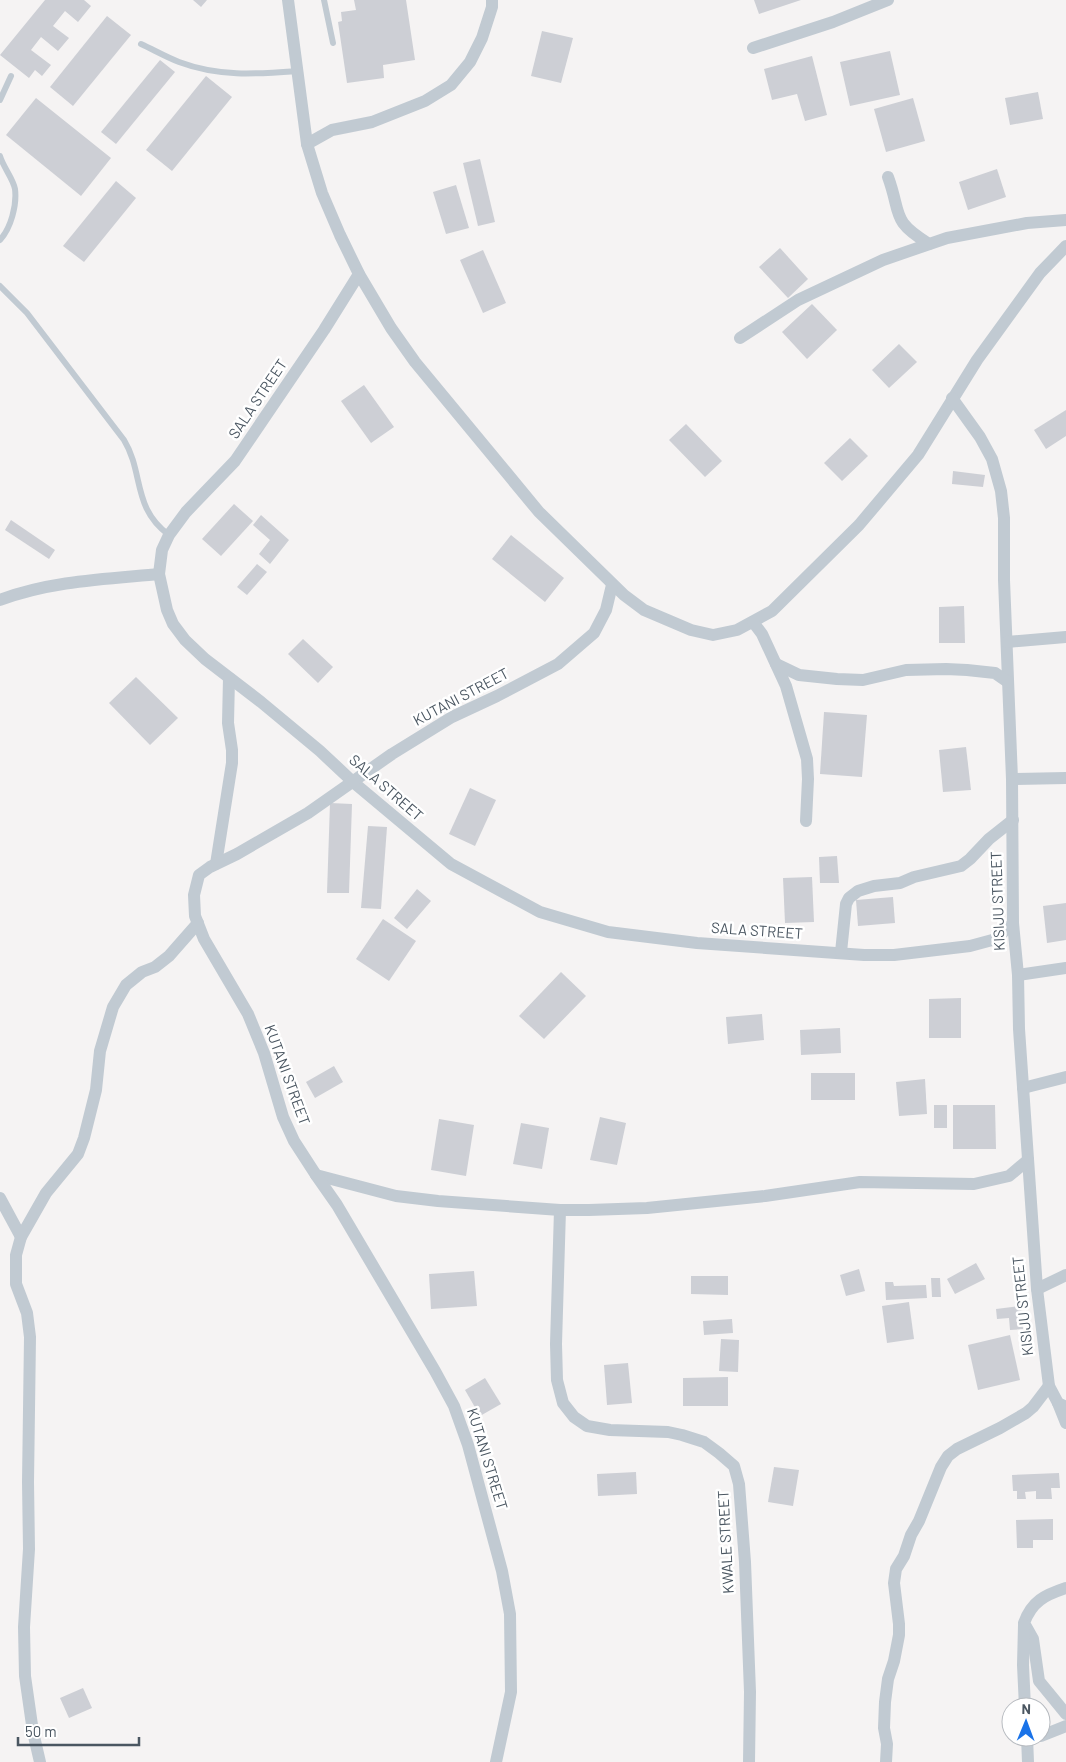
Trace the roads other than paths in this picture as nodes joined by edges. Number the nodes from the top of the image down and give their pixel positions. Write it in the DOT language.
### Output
graph roads {
  1 [pos="288,0"];
  2 [pos="324,0"];
  3 [pos="492,0"];
  4 [pos="888,0"];
  5 [pos="333,43"];
  6 [pos="141,44"];
  7 [pos="753,48"];
  8 [pos="297,71"];
  9 [pos="11,76"];
  10 [pos="0,100"];
  11 [pos="307,144"];
  12 [pos="0,156"];
  13 [pos="888,177"];
  14 [pos="1066,220"];
  15 [pos="0,240"];
  16 [pos="929,244"];
  17 [pos="1066,246"];
  18 [pos="359,274"];
  19 [pos="0,286"];
  20 [pos="740,338"];
  21 [pos="952,398"];
  22 [pos="169,535"];
  23 [pos="158,574"];
  24 [pos="612,585"];
  25 [pos="0,600"];
  26 [pos="753,622"];
  27 [pos="1066,637"];
  28 [pos="1007,642"];
  29 [pos="776,664"];
  30 [pos="229,678"];
  31 [pos="1008,682"];
  32 [pos="1066,778"];
  33 [pos="1012,779"];
  34 [pos="353,782"];
  35 [pos="1013,820"];
  36 [pos="806,821"];
  37 [pos="216,864"];
  38 [pos="198,923"];
  39 [pos="1013,923"];
  40 [pos="841,952"];
  41 [pos="1066,968"];
  42 [pos="1018,976"];
  43 [pos="1066,1077"];
  44 [pos="1023,1088"];
  45 [pos="1028,1160"];
  46 [pos="316,1175"];
  47 [pos="0,1198"];
  48 [pos="560,1210"];
  49 [pos="21,1237"];
  50 [pos="1066,1275"];
  51 [pos="1037,1289"];
  52 [pos="1049,1386"];
  53 [pos="1062,1405"];
  54 [pos="1066,1423"];
  55 [pos="1066,1588"];
  56 [pos="1024,1623"];
  57 [pos="1025,1697"];
  58 [pos="1066,1714"];
  59 [pos="1066,1726"];
  60 [pos="1051,1732"];
  61 [pos="1027,1747"];
  62 [pos="40,1762"];
  63 [pos="496,1762"];
  64 [pos="748,1762"];
  65 [pos="886,1762"];
  66 [pos="1028,1762"];
  1 -- 8 [label="street"];
  2 -- 5 [label="lane"];
  3 -- 11 [label="street"];
  4 -- 7 [label="street"];
  6 -- 8 [label="lane"];
  8 -- 11 [label="street"];
  9 -- 10 [label="lane"];
  11 -- 18 [label="street"];
  12 -- 15 [label="lane"];
  13 -- 16 [label="street"];
  14 -- 16 [label="street"];
  16 -- 20 [label="street"];
  17 -- 21 [label="street"];
  18 -- 22 [label="street, SALA STREET"];
  18 -- 24 [label="street"];
  19 -- 22 [label="lane"];
  21 -- 26 [label="street"];
  21 -- 28 [label="street, KISIJU STREET"];
  22 -- 23 [label="street, SALA STREET"];
  23 -- 25 [label="street"];
  23 -- 30 [label="street, SALA STREET"];
  24 -- 26 [label="street"];
  24 -- 34 [label="street, KUTANI STREET"];
  26 -- 29 [label="street"];
  27 -- 28 [label="street"];
  28 -- 31 [label="street, KISIJU STREET"];
  29 -- 31 [label="street"];
  29 -- 36 [label="street"];
  30 -- 34 [label="street, SALA STREET"];
  30 -- 37 [label="street"];
  31 -- 33 [label="street, KISIJU STREET"];
  32 -- 33 [label="street"];
  33 -- 35 [label="street, KISIJU STREET"];
  34 -- 37 [label="street, KUTANI STREET"];
  34 -- 40 [label="street, SALA STREET"];
  35 -- 39 [label="street, KISIJU STREET"];
  35 -- 40 [label="street"];
  37 -- 38 [label="street, KUTANI STREET"];
  38 -- 46 [label="street, KUTANI STREET"];
  38 -- 49 [label="street"];
  39 -- 40 [label="street, SALA STREET"];
  39 -- 42 [label="street, KISIJU STREET"];
  41 -- 42 [label="street"];
  42 -- 44 [label="street, KISIJU STREET"];
  43 -- 44 [label="street"];
  44 -- 45 [label="street, KISIJU STREET"];
  45 -- 48 [label="street"];
  45 -- 51 [label="street, KISIJU STREET"];
  46 -- 48 [label="street"];
  46 -- 63 [label="street, KUTANI STREET"];
  47 -- 49 [label="street"];
  48 -- 64 [label="street, KWALE STREET"];
  49 -- 62 [label="street"];
  50 -- 51 [label="street"];
  51 -- 52 [label="street, KISIJU STREET"];
  52 -- 53 [label="street, KISIJU STREET"];
  52 -- 65 [label="street"];
  53 -- 54 [label="street, KISIJU STREET"];
  55 -- 56 [label="street"];
  56 -- 57 [label="street"];
  56 -- 58 [label="street"];
  59 -- 60 [label="street"];
  61 -- 66 [label="street"];
}
